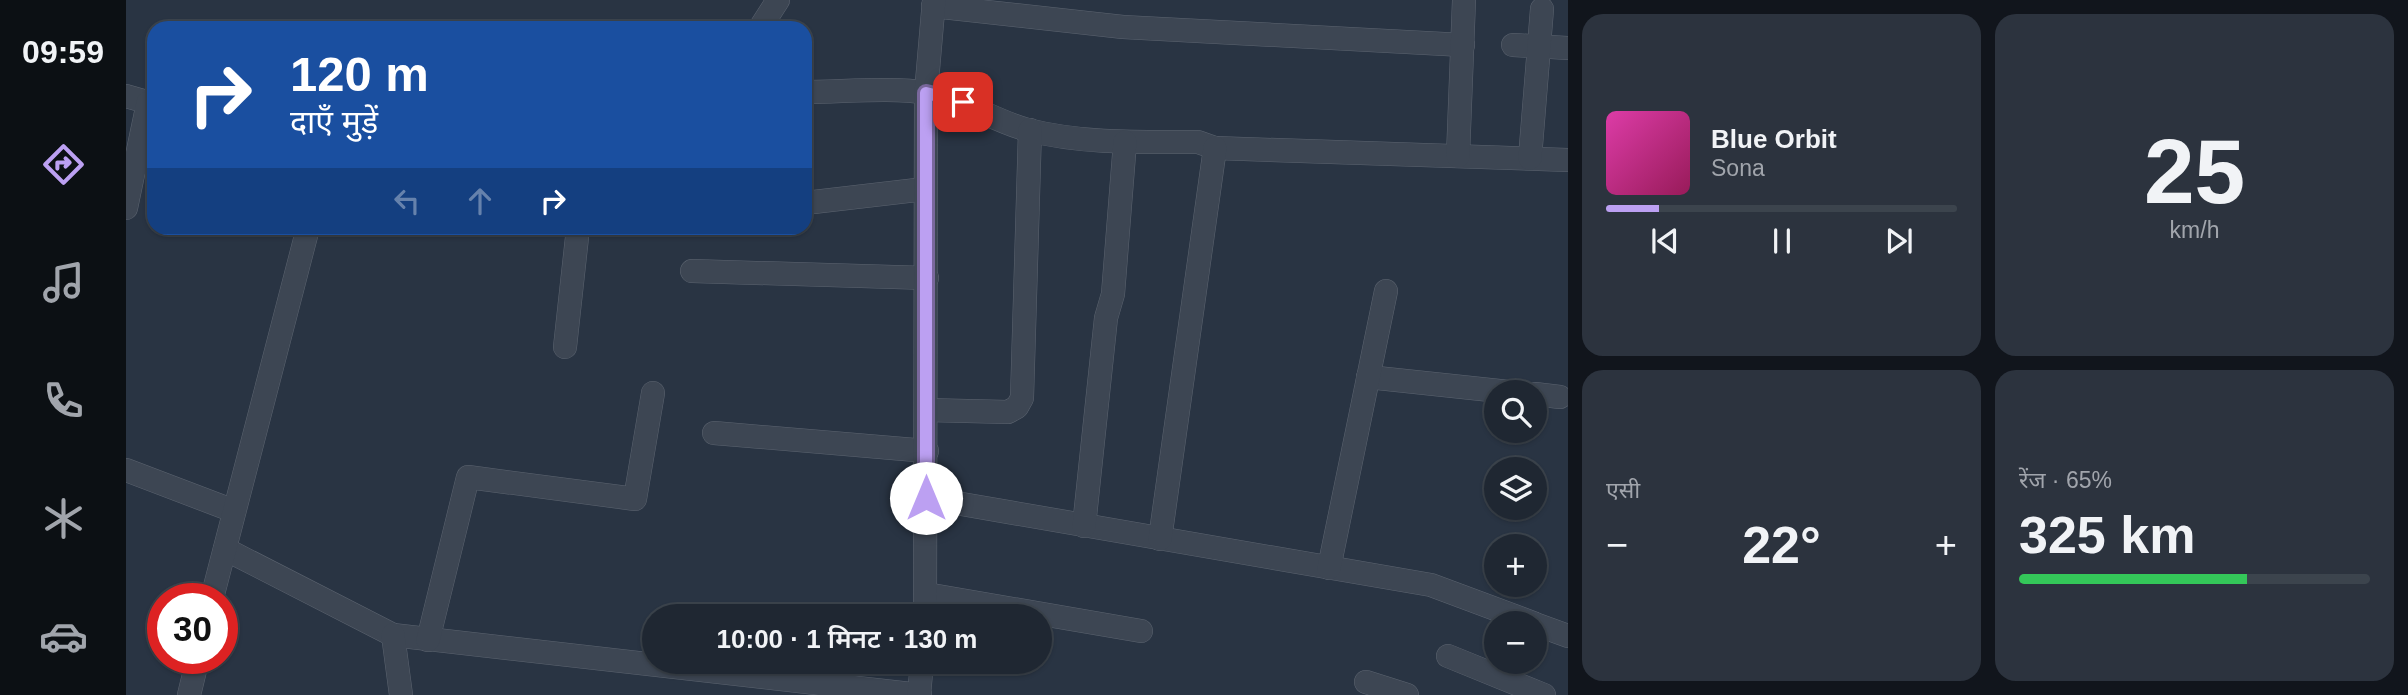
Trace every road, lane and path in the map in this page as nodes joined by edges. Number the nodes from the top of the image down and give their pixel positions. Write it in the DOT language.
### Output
graph roads {
  1 [pos="778,0"];
  2 [pos="1464,0"];
  3 [pos="934,3"];
  4 [pos="1542,9"];
  5 [pos="764,21"];
  6 [pos="1513,44"];
  7 [pos="1462,46"];
  8 [pos="1539,46"];
  9 [pos="1568,48"];
  10 [pos="812,92"];
  11 [pos="926,93"];
  12 [pos="126,96"];
  13 [pos="147,102"];
  14 [pos="147,120"];
  15 [pos="1030,130"];
  16 [pos="1125,142"];
  17 [pos="1215,148"];
  18 [pos="1458,156"];
  19 [pos="1530,158"];
  20 [pos="1568,160"];
  21 [pos="925,189"];
  22 [pos="812,201"];
  23 [pos="126,208"];
  24 [pos="306,235"];
  25 [pos="577,235"];
  26 [pos="692,271"];
  27 [pos="927,278"];
  28 [pos="1386,291"];
  29 [pos="565,347"];
  30 [pos="1368,377"];
  31 [pos="1484,389"];
  32 [pos="653,393"];
  33 [pos="1547,395"];
  34 [pos="1560,397"];
  35 [pos="926,410"];
  36 [pos="714,433"];
  37 [pos="927,452"];
  38 [pos="126,470"];
  39 [pos="926,498"];
  40 [pos="234,511"];
  41 [pos="1084,526"];
  42 [pos="1160,540"];
  43 [pos="225,549"];
  44 [pos="1329,569"];
  45 [pos="216,583"];
  46 [pos="925,604"];
  47 [pos="1501,611"];
  48 [pos="1052,620"];
  49 [pos="1547,628"];
  50 [pos="1141,631"];
  51 [pos="393,635"];
  52 [pos="1568,636"];
  53 [pos="428,640"];
  54 [pos="1448,656"];
  55 [pos="194,674"];
  56 [pos="921,674"];
  57 [pos="1366,682"];
  58 [pos="189,695"];
  59 [pos="401,695"];
  60 [pos="919,695"];
  61 [pos="1407,695"];
  62 [pos="1544,695"];
  1 -- 5 [label="street"];
  2 -- 7 [label="street"];
  3 -- 7 [label="street"];
  3 -- 11 [label="street"];
  4 -- 8 [label="street"];
  6 -- 8 [label="street"];
  7 -- 18 [label="street"];
  8 -- 9 [label="street"];
  8 -- 19 [label="street"];
  10 -- 11 [label="street"];
  11 -- 15 [label="street"];
  11 -- 21 [label="street"];
  12 -- 13 [label="street"];
  14 -- 23 [label="street"];
  15 -- 16 [label="street"];
  15 -- 35 [label="street"];
  16 -- 17 [label="street"];
  16 -- 41 [label="street"];
  17 -- 18 [label="street"];
  17 -- 42 [label="street"];
  18 -- 19 [label="street"];
  19 -- 20 [label="street"];
  21 -- 22 [label="street"];
  21 -- 27 [label="street"];
  24 -- 40 [label="street"];
  25 -- 29 [label="street"];
  26 -- 27 [label="street"];
  27 -- 35 [label="street"];
  28 -- 30 [label="street"];
  30 -- 31 [label="street"];
  30 -- 44 [label="street"];
  32 -- 53 [label="street"];
  33 -- 34 [label="street"];
  35 -- 37 [label="street"];
  36 -- 37 [label="street"];
  37 -- 39 [label="street"];
  38 -- 40 [label="street"];
  39 -- 41 [label="street"];
  39 -- 46 [label="street"];
  40 -- 43 [label="street"];
  41 -- 42 [label="street"];
  42 -- 44 [label="street"];
  43 -- 45 [label="street"];
  43 -- 51 [label="street"];
  44 -- 47 [label="street"];
  48 -- 50 [label="street"];
  49 -- 52 [label="street"];
  51 -- 53 [label="street"];
  51 -- 59 [label="street"];
  53 -- 60 [label="street"];
  54 -- 62 [label="street"];
  55 -- 58 [label="street"];
  56 -- 60 [label="street"];
  57 -- 61 [label="street"];
}
